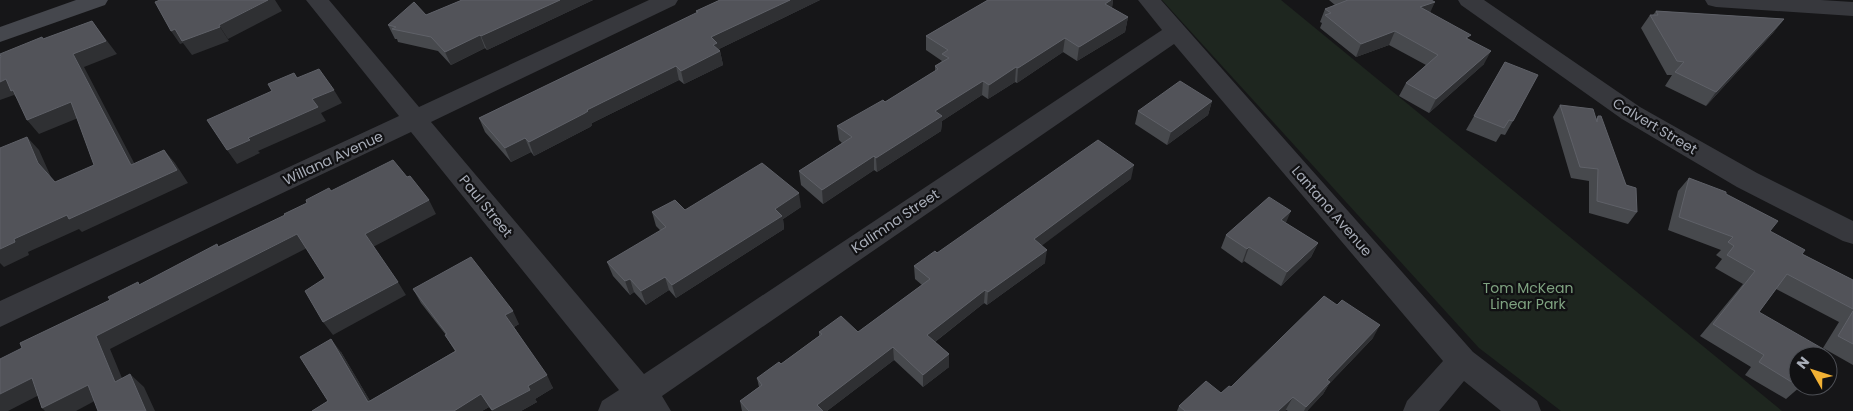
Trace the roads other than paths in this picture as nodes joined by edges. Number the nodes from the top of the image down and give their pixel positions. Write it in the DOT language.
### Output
graph roads {
  1 [pos="97,0"];
  2 [pos="317,0"];
  3 [pos="667,0"];
  4 [pos="1149,0"];
  5 [pos="1716,0"];
  6 [pos="1475,1"];
  7 [pos="1853,9"];
  8 [pos="1177,31"];
  9 [pos="0,36"];
  10 [pos="415,119"];
  11 [pos="1853,234"];
  12 [pos="0,315"];
  13 [pos="1462,361"];
  14 [pos="647,402"];
  15 [pos="614,411"];
  16 [pos="1419,411"];
  17 [pos="1525,411"];
  1 -- 9 [label="street"];
  2 -- 10 [label="street, Paul Street"];
  3 -- 10 [label="street, Willana Avenue"];
  4 -- 8 [label="street, Lantana Avenue"];
  5 -- 7 [label="street"];
  6 -- 11 [label="street, Calvert Street"];
  8 -- 13 [label="street, Lantana Avenue"];
  8 -- 14 [label="street, Kalimna Street"];
  10 -- 12 [label="street, Willana Avenue"];
  10 -- 14 [label="street, Paul Street"];
  13 -- 16 [label="street"];
  13 -- 17 [label="street, Lantana Avenue"];
  14 -- 15 [label="street, Kalimna Street"];
}
